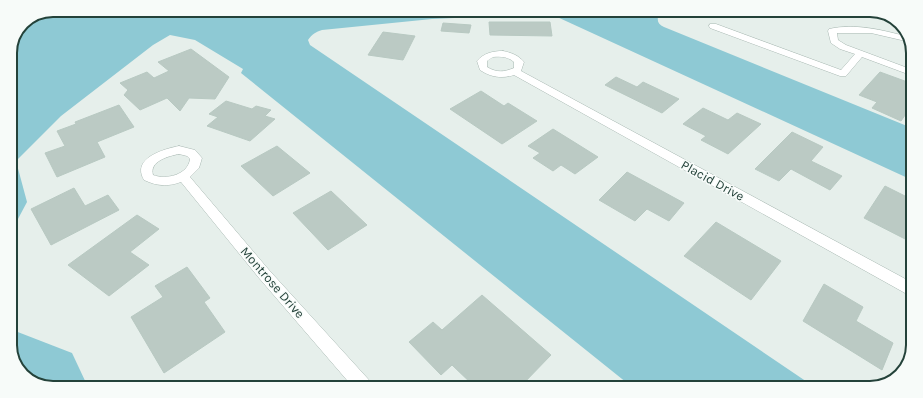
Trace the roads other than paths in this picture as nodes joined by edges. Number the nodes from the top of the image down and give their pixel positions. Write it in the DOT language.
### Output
graph roads {
  1 [pos="713,26"];
  2 [pos="902,38"];
  3 [pos="860,54"];
  4 [pos="906,70"];
  5 [pos="514,72"];
  6 [pos="183,177"];
  7 [pos="906,287"];
  8 [pos="359,381"];
  1 -- 3 [label="street"];
  2 -- 3 [label="street"];
  3 -- 4 [label="street"];
  5 -- 7 [label="street, Placid Drive"];
  6 -- 8 [label="street, Montrose Drive"];
}
